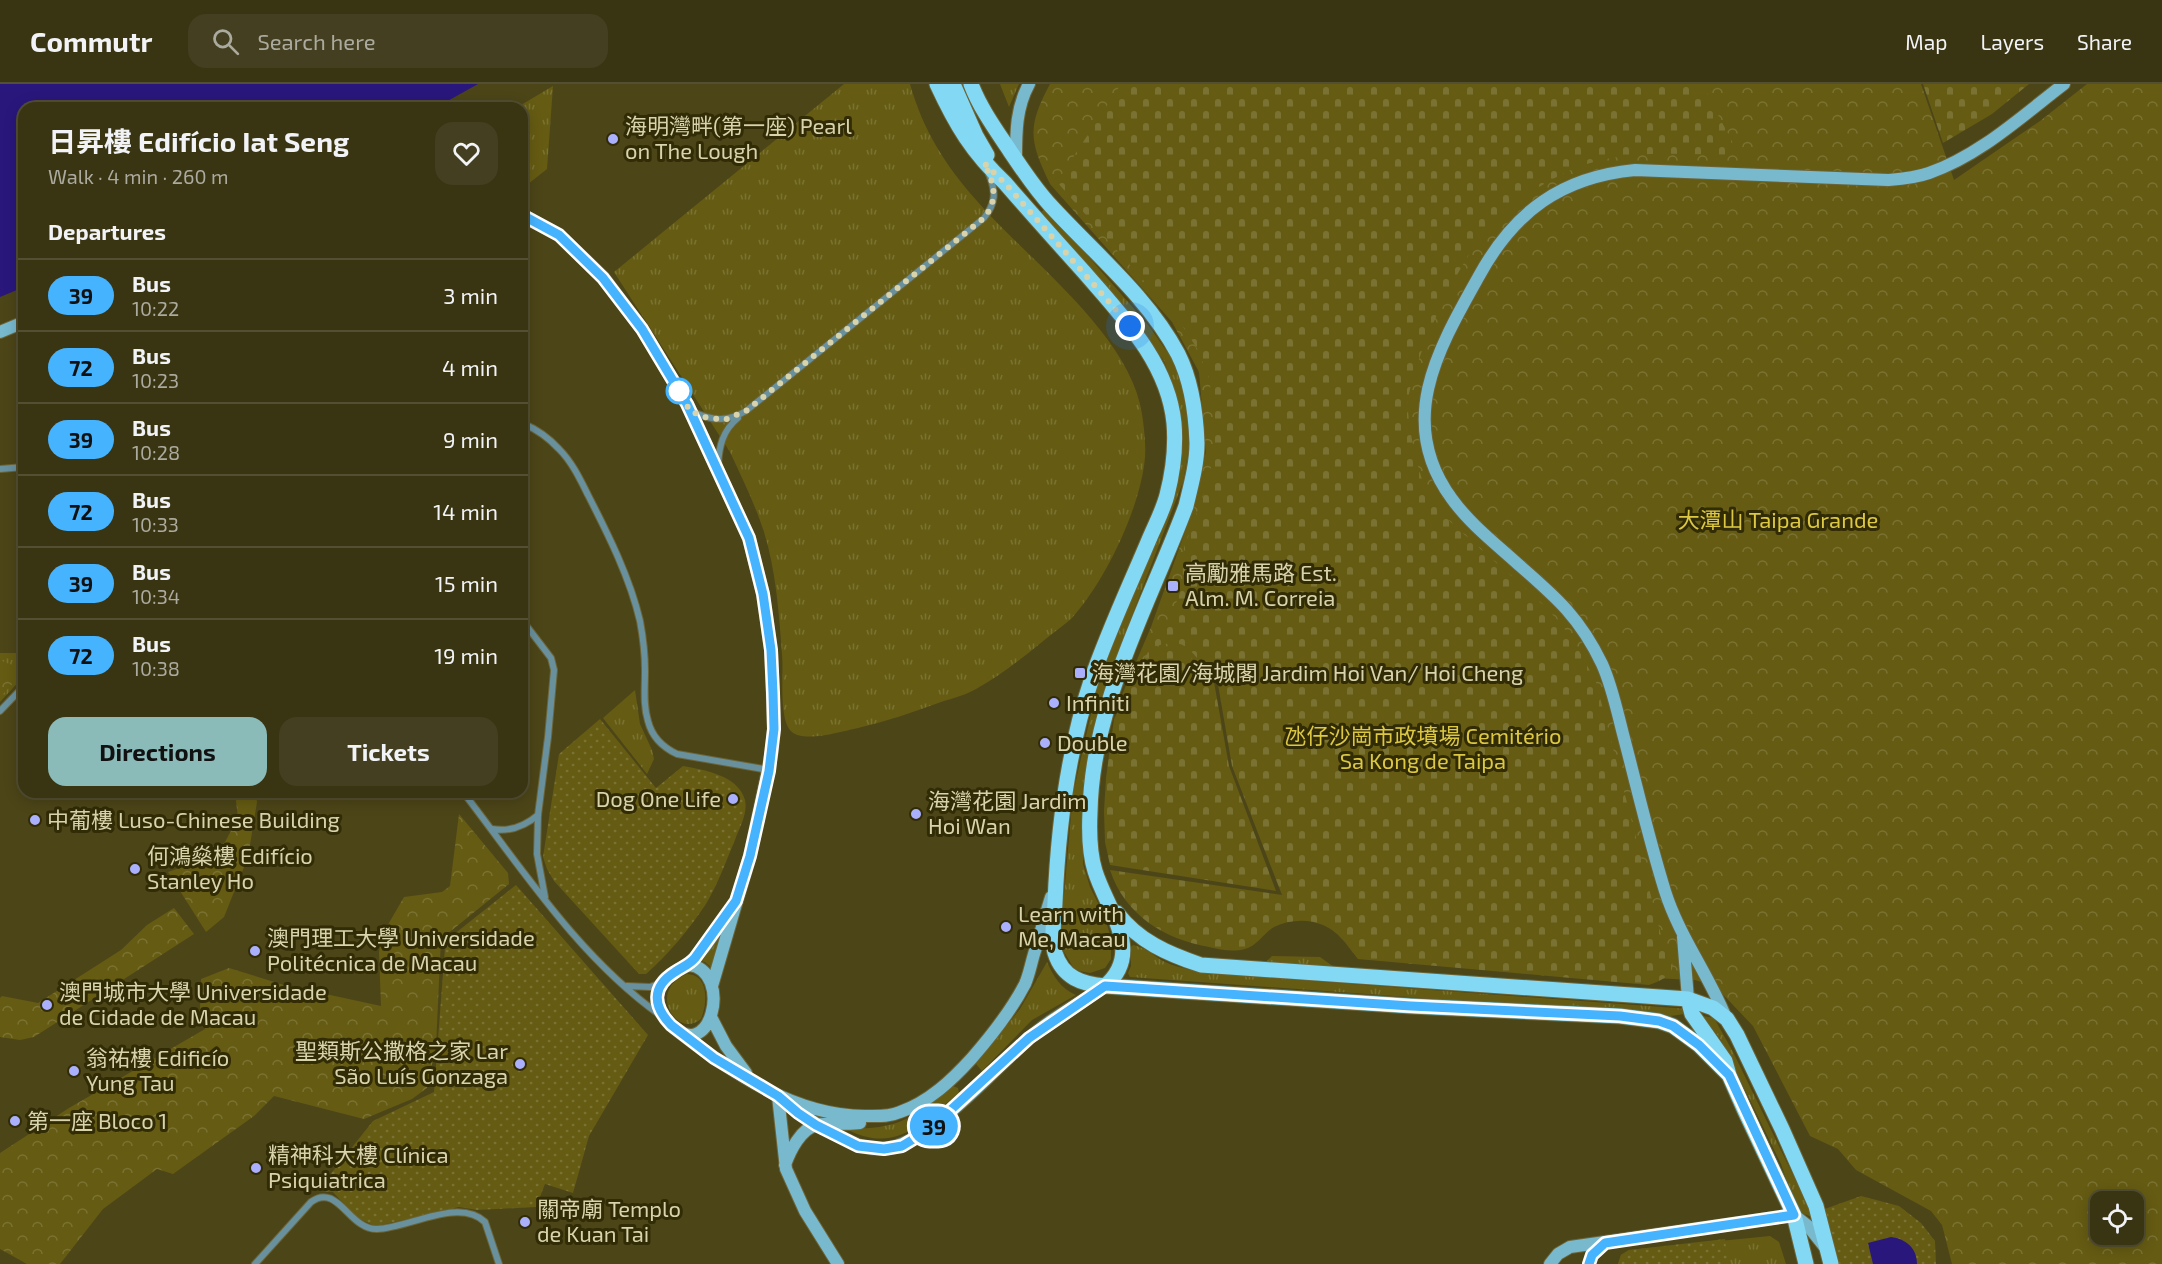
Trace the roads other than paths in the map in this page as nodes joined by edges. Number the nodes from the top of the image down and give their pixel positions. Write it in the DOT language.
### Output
graph roads {
  1 [pos="937,84"];
  2 [pos="953,84"];
  3 [pos="972,84"];
  4 [pos="982,84"];
  5 [pos="1029,84"];
  6 [pos="2064,84"];
  7 [pos="1016,159"];
  8 [pos="984,163"];
  9 [pos="1005,183"];
  10 [pos="528,218"];
  11 [pos="18,324"];
  12 [pos="0,332"];
  13 [pos="690,411"];
  14 [pos="746,411"];
  15 [pos="528,426"];
  16 [pos="18,468"];
  17 [pos="0,469"];
  18 [pos="718,471"];
  19 [pos="528,627"];
  20 [pos="18,692"];
  21 [pos="0,711"];
  22 [pos="769,771"];
  23 [pos="468,798"];
  24 [pos="538,815"];
  25 [pos="491,829"];
  26 [pos="1056,881"];
  27 [pos="1105,896"];
  28 [pos="546,901"];
  29 [pos="736,901"];
  30 [pos="1683,933"];
  31 [pos="689,965"];
  32 [pos="666,978"];
  33 [pos="627,986"];
  34 [pos="712,986"];
  35 [pos="1105,986"];
  36 [pos="1688,999"];
  37 [pos="711,1017"];
  38 [pos="665,1018"];
  39 [pos="1727,1019"];
  40 [pos="678,1031"];
  41 [pos="1729,1075"];
  42 [pos="954,1077"];
  43 [pos="755,1082"];
  44 [pos="973,1090"];
  45 [pos="778,1096"];
  46 [pos="888,1116"];
  47 [pos="816,1125"];
  48 [pos="785,1165"];
  49 [pos="1794,1215"];
  50 [pos="1605,1243"];
  51 [pos="1830,1259"];
  52 [pos="255,1264"];
  53 [pos="499,1264"];
  54 [pos="838,1264"];
  55 [pos="1550,1264"];
  56 [pos="1589,1264"];
  57 [pos="1806,1264"];
  1 -- 8 [label="main road"];
  2 -- 9 [label="main road"];
  3 -- 7 [label="main road"];
  4 -- 7 [label="main road"];
  5 -- 7 [label="street"];
  6 -- 30 [label="street"];
  7 -- 27 [label="main road"];
  8 -- 9 [label="main road"];
  8 -- 14 [label="street"];
  9 -- 26 [label="main road"];
  10 -- 13 [label="street"];
  11 -- 12 [label="street"];
  13 -- 14 [label="street"];
  13 -- 18 [label="street"];
  14 -- 18 [label="street"];
  15 -- 22 [label="street"];
  16 -- 17 [label="street"];
  18 -- 22 [label="street"];
  19 -- 24 [label="street"];
  20 -- 21 [label="street"];
  22 -- 29 [label="street"];
  23 -- 25 [label="street"];
  24 -- 25 [label="street"];
  24 -- 28 [label="street"];
  25 -- 28 [label="street"];
  26 -- 35 [label="main road"];
  26 -- 42 [label="street"];
  27 -- 35 [label="main road"];
  27 -- 36 [label="main road"];
  28 -- 33 [label="street"];
  29 -- 31 [label="street"];
  29 -- 34 [label="street"];
  30 -- 36 [label="street"];
  30 -- 39 [label="street"];
  31 -- 32 [label="street"];
  31 -- 34 [label="street"];
  32 -- 33 [label="street"];
  32 -- 38 [label="street"];
  33 -- 38 [label="street"];
  34 -- 37 [label="street"];
  35 -- 41 [label="main road"];
  35 -- 44 [label="street"];
  36 -- 39 [label="main road"];
  36 -- 41 [label="main road"];
  37 -- 40 [label="street"];
  37 -- 43 [label="street"];
  38 -- 40 [label="street"];
  39 -- 51 [label="main road"];
  40 -- 43 [label="street"];
  41 -- 49 [label="main road"];
  42 -- 44 [label="street"];
  42 -- 46 [label="street"];
  43 -- 45 [label="street"];
  44 -- 47 [label="street"];
  45 -- 46 [label="street"];
  45 -- 47 [label="street"];
  45 -- 48 [label="street"];
  46 -- 47 [label="street"];
  47 -- 48 [label="street"];
  48 -- 54 [label="street"];
  49 -- 50 [label="street"];
  49 -- 51 [label="street"];
  49 -- 57 [label="main road"];
  50 -- 55 [label="street"];
  50 -- 56 [label="street"];
  52 -- 53 [label="street"];
}
